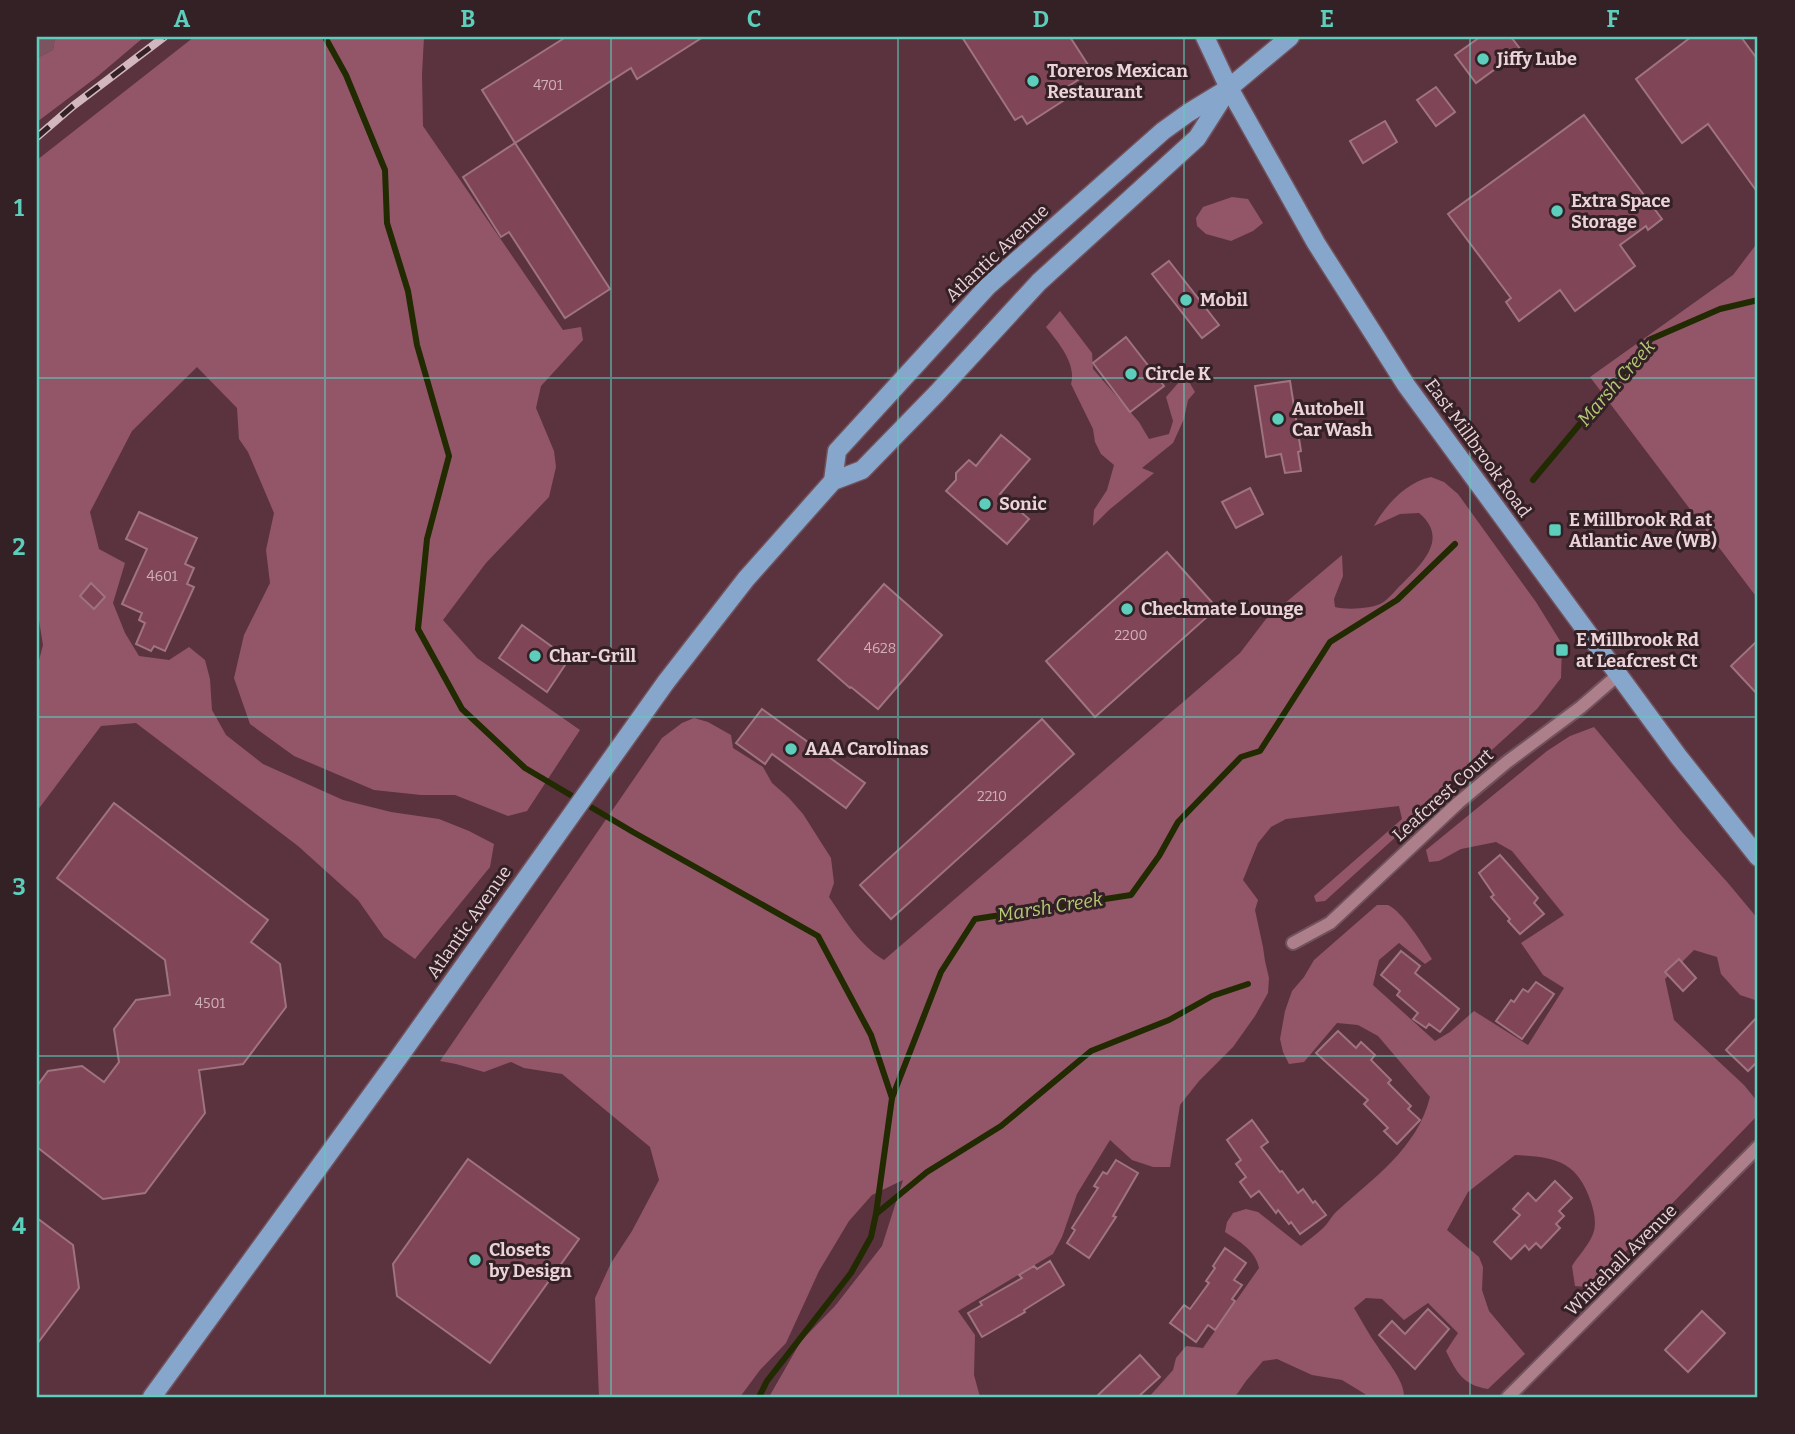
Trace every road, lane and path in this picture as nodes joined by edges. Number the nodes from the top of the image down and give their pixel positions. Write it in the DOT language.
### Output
graph roads {
  1 [pos="1205,37"];
  2 [pos="1290,37"];
  3 [pos="1229,88"];
  4 [pos="834,481"];
  5 [pos="1618,675"];
  6 [pos="1758,857"];
  7 [pos="1293,943"];
  8 [pos="1758,1147"];
  9 [pos="152,1397"];
  10 [pos="1508,1397"];
  1 -- 3 [label="main road, East Millbrook Road"];
  2 -- 3 [label="main road, Atlantic Avenue"];
  3 -- 4 [label="main road, Atlantic Avenue"];
  3 -- 4 [label="main road, Atlantic Avenue"];
  3 -- 5 [label="main road, East Millbrook Road"];
  4 -- 9 [label="main road, Atlantic Avenue"];
  5 -- 6 [label="main road, East Millbrook Road"];
  5 -- 7 [label="street, Leafcrest Court"];
  8 -- 10 [label="street, Whitehall Avenue"];
}
